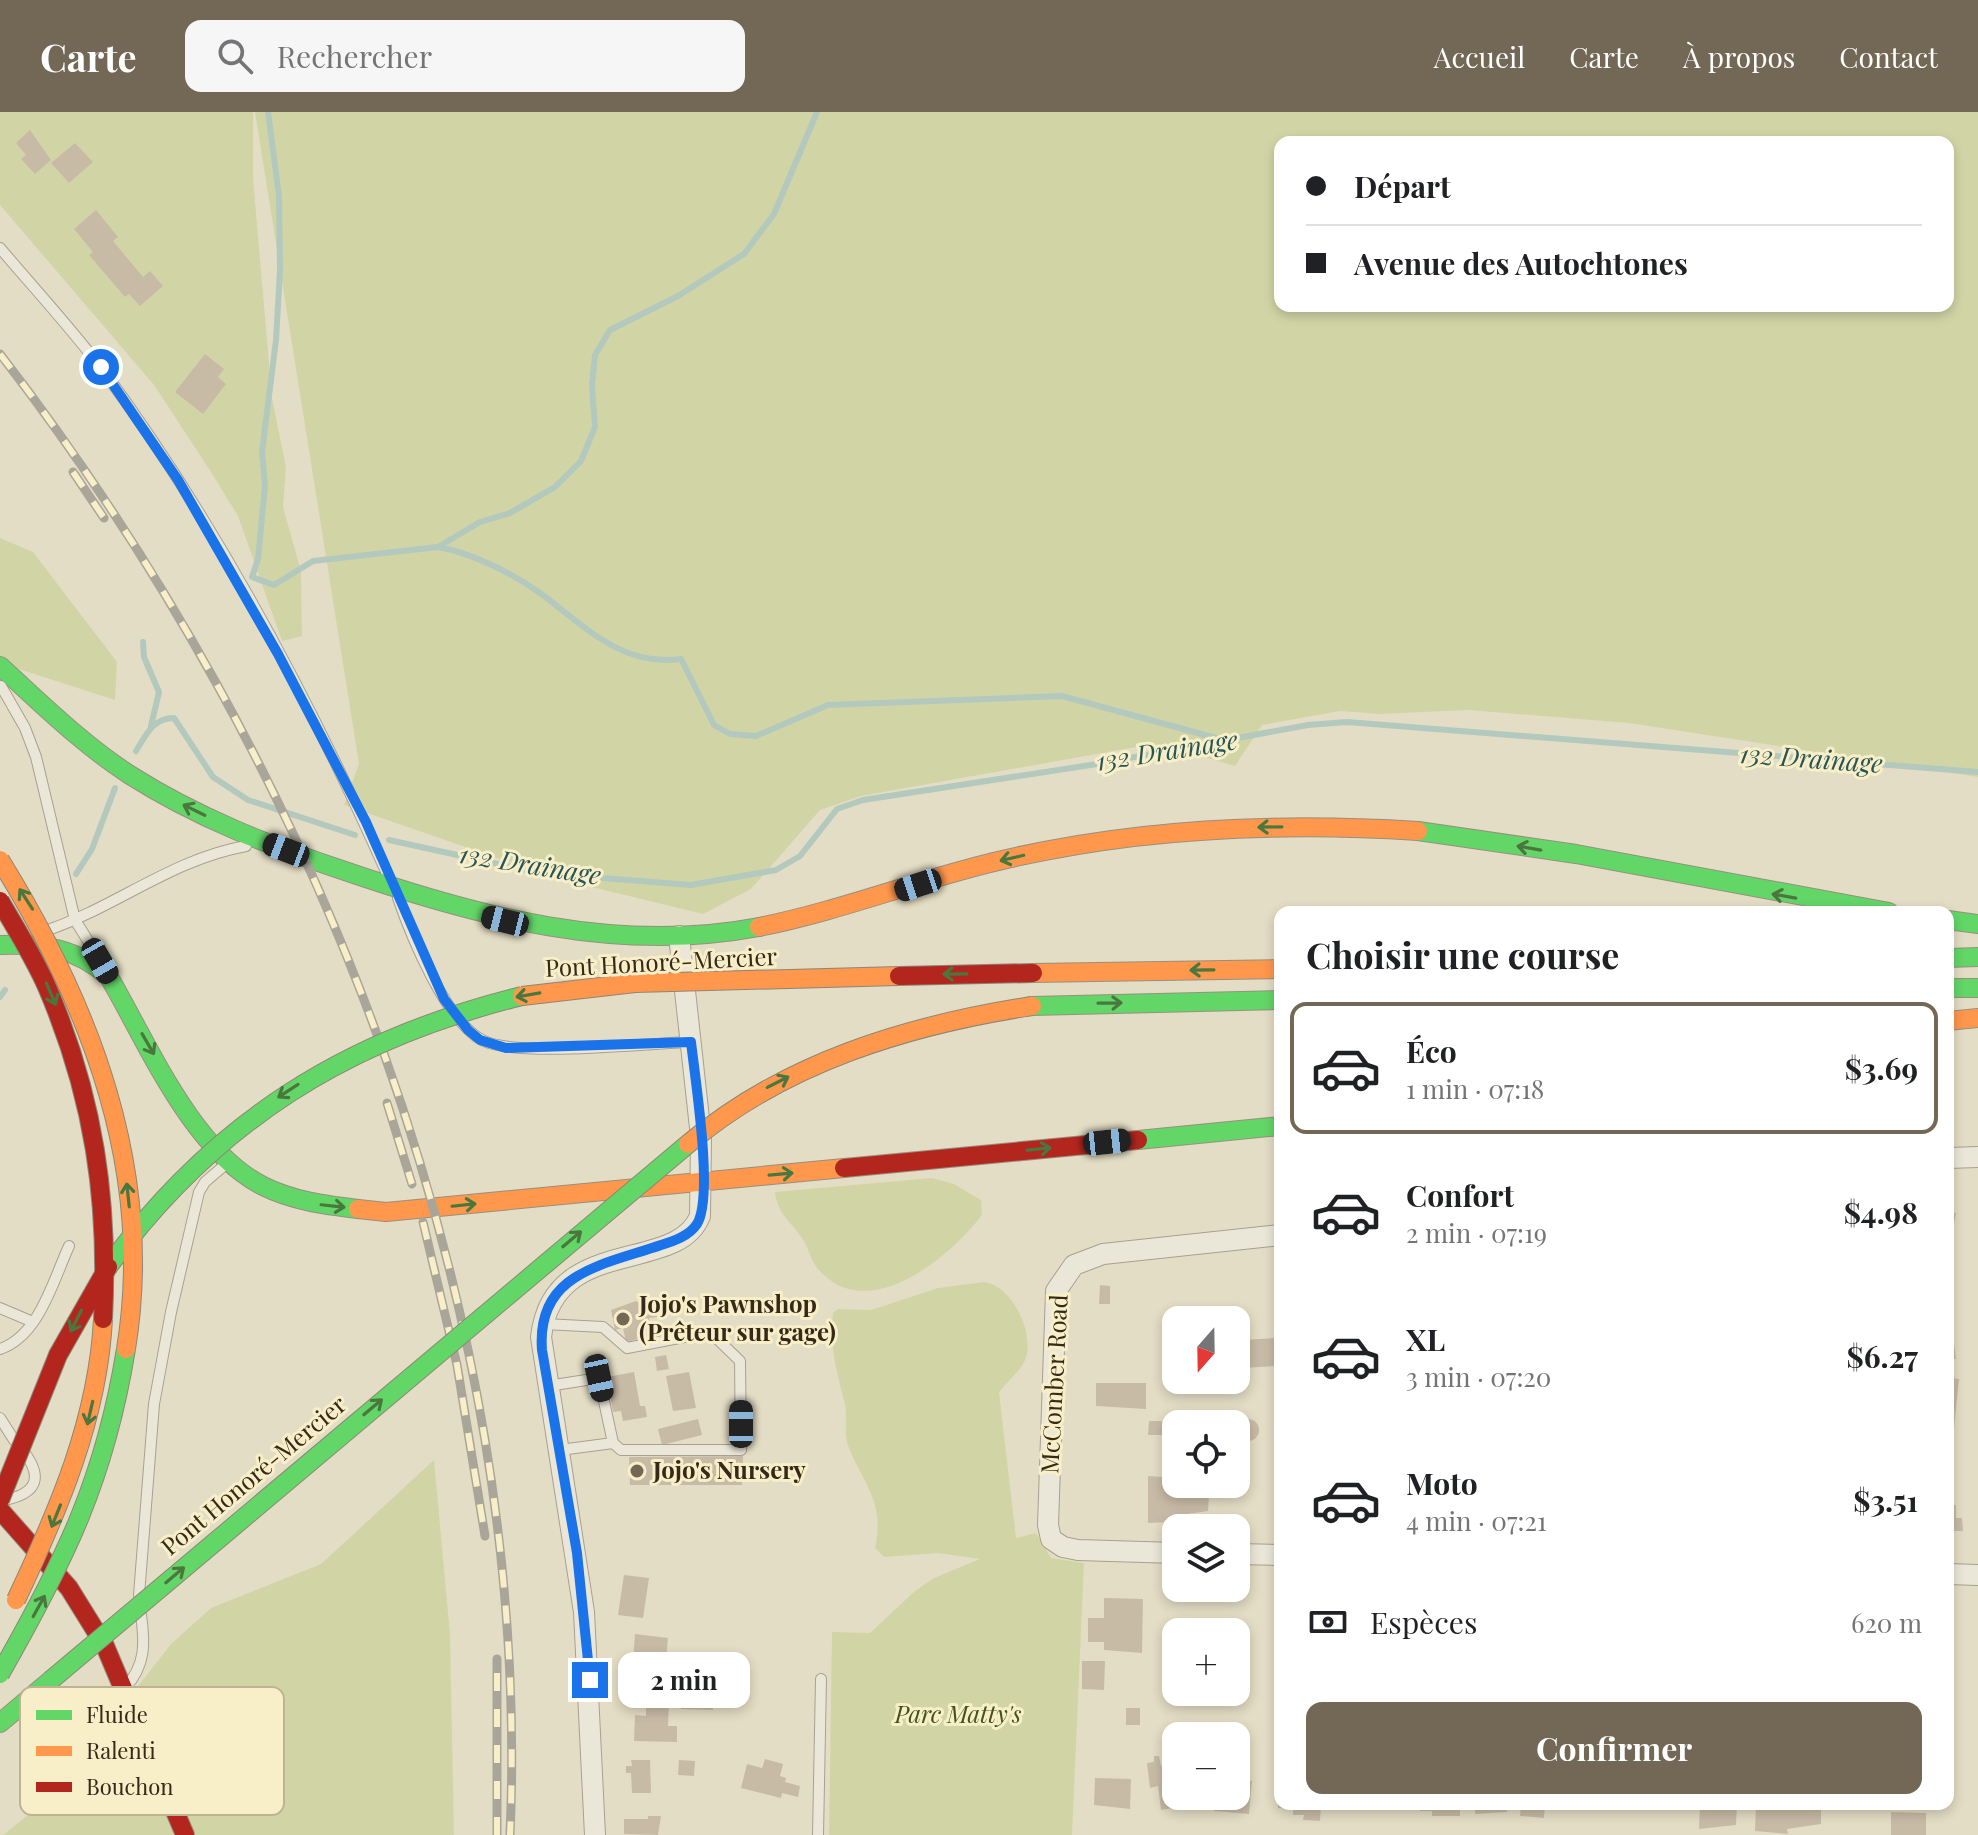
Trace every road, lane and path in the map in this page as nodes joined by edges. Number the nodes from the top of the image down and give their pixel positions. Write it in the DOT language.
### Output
graph roads {
  1 [pos="0,248"];
  2 [pos="0,666"];
  3 [pos="0,685"];
  4 [pos="265,842"];
  5 [pos="0,860"];
  6 [pos="394,889"];
  7 [pos="0,901"];
  8 [pos="1855,906"];
  9 [pos="75,920"];
  10 [pos="1954,921"];
  11 [pos="1978,924"];
  12 [pos="679,936"];
  13 [pos="0,944"];
  14 [pos="1978,957"];
  15 [pos="1954,958"];
  16 [pos="1274,969"];
  17 [pos="109,977"];
  18 [pos="1954,988"];
  19 [pos="1978,988"];
  20 [pos="1274,1000"];
  21 [pos="1978,1018"];
  22 [pos="1954,1020"];
  23 [pos="691,1042"];
  24 [pos="1274,1127"];
  25 [pos="1978,1157"];
  26 [pos="1954,1158"];
  27 [pos="227,1163"];
  28 [pos="703,1183"];
  29 [pos="1274,1236"];
  30 [pos="69,1246"];
  31 [pos="0,1308"];
  32 [pos="33,1322"];
  33 [pos="542,1324"];
  34 [pos="0,1349"];
  35 [pos="548,1386"];
  36 [pos="0,1418"];
  37 [pos="613,1443"];
  38 [pos="560,1450"];
  39 [pos="0,1500"];
  40 [pos="0,1510"];
  41 [pos="1162,1553"];
  42 [pos="1250,1554"];
  43 [pos="1274,1555"];
  44 [pos="1954,1574"];
  45 [pos="1978,1575"];
  46 [pos="7,1616"];
  47 [pos="0,1674"];
  48 [pos="821,1679"];
  49 [pos="43,1687"];
  50 [pos="124,1687"];
  51 [pos="126,1687"];
  52 [pos="20,1706"];
  53 [pos="0,1723"];
  54 [pos="177,1815"];
  55 [pos="185,1835"];
  56 [pos="595,1835"];
  57 [pos="818,1835"];
  1 -- 6 [label="lane"];
  4 -- 2 [label="main road, one-way"];
  3 -- 9 [label="lane"];
  4 -- 6 [label="main road"];
  4 -- 9 [label="lane"];
  47 -- 5 [label="main road, one-way, bridge"];
  6 -- 12 [label="main road"];
  6 -- 23 [label="lane"];
  7 -- 46 [label="main road, one-way, bridge"];
  8 -- 12 [label="main road, one-way"];
  9 -- 13 [label="lane"];
  9 -- 17 [label="lane"];
  10 -- 11 [label="main road"];
  12 -- 23 [label="street"];
  13 -- 17 [label="main road"];
  14 -- 15 [label="main road"];
  16 -- 39 [label="main road, Pont Honoré-Mercier, one-way, bridge"];
  17 -- 27 [label="main road, one-way"];
  18 -- 19 [label="main road"];
  49 -- 20 [label="main road, Pont Honoré-Mercier, one-way, bridge"];
  21 -- 22 [label="main road"];
  23 -- 28 [label="street"];
  28 -- 24 [label="main road, one-way"];
  25 -- 26 [label="street"];
  27 -- 28 [label="main road, one-way"];
  27 -- 51 [label="lane"];
  28 -- 33 [label="street"];
  29 -- 41 [label="street, McComber Road"];
  30 -- 32 [label="lane"];
  31 -- 32 [label="lane"];
  32 -- 34 [label="lane"];
  33 -- 35 [label="street"];
  33 -- 37 [label="lane"];
  35 -- 37 [label="lane"];
  35 -- 38 [label="street"];
  36 -- 39 [label="lane"];
  37 -- 38 [label="lane"];
  38 -- 56 [label="street"];
  40 -- 50 [label="main road"];
  42 -- 43 [label="street"];
  44 -- 45 [label="street"];
  48 -- 57 [label="lane"];
  53 -- 52 [label="main road, Pont Honoré-Mercier, one-way, bridge"];
  54 -- 55 [label="main road"];
}
